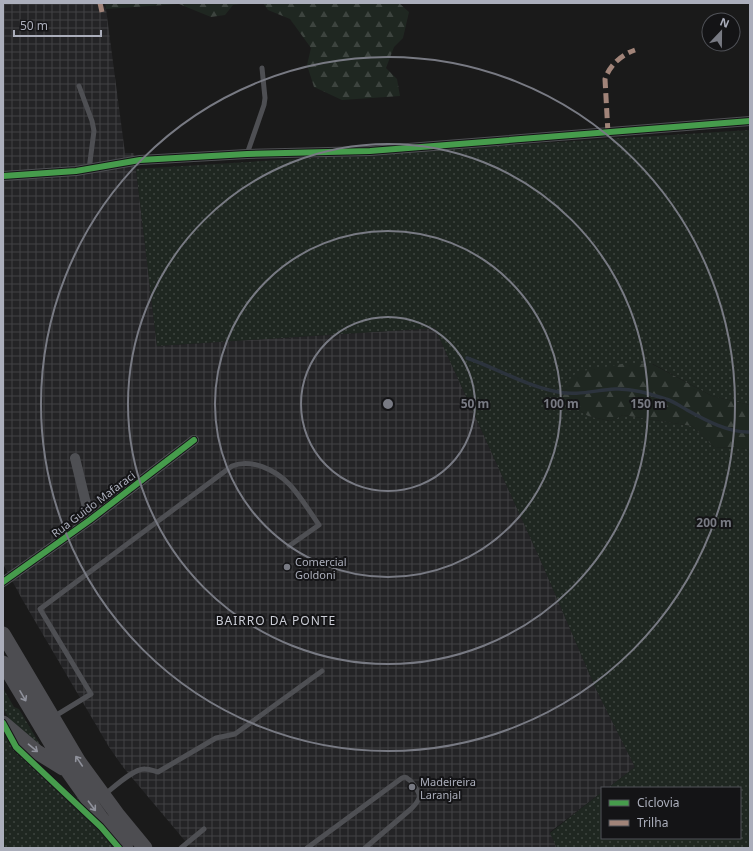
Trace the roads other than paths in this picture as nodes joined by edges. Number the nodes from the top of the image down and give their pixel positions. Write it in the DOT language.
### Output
graph roads {
  1 [pos="262,68"];
  2 [pos="79,86"];
  3 [pos="750,122"];
  4 [pos="248,154"];
  5 [pos="89,168"];
  6 [pos="3,176"];
  7 [pos="194,440"];
  8 [pos="75,458"];
  9 [pos="90,520"];
  10 [pos="289,546"];
  11 [pos="3,582"];
  12 [pos="3,634"];
  13 [pos="3,663"];
  14 [pos="322,671"];
  15 [pos="52,718"];
  16 [pos="3,723"];
  17 [pos="67,770"];
  18 [pos="103,796"];
  19 [pos="204,829"];
  20 [pos="126,848"];
  21 [pos="145,848"];
  22 [pos="180,848"];
  23 [pos="307,848"];
  24 [pos="365,848"];
  1 -- 4 [label="lane"];
  2 -- 5 [label="lane"];
  3 -- 4 [label="street"];
  4 -- 5 [label="street"];
  5 -- 6 [label="street"];
  7 -- 9 [label="street, Rua Guido Mafaraci"];
  8 -- 9 [label="street"];
  9 -- 11 [label="street, Rua Guido Mafaraci"];
  10 -- 15 [label="lane"];
  12 -- 15 [label="main road"];
  13 -- 17 [label="main road, one-way"];
  14 -- 18 [label="lane"];
  18 -- 15 [label="main road, one-way"];
  16 -- 17 [label="main road, one-way"];
  17 -- 20 [label="main road, one-way"];
  18 -- 21 [label="main road"];
  19 -- 22 [label="lane"];
  23 -- 24 [label="lane"];
}
